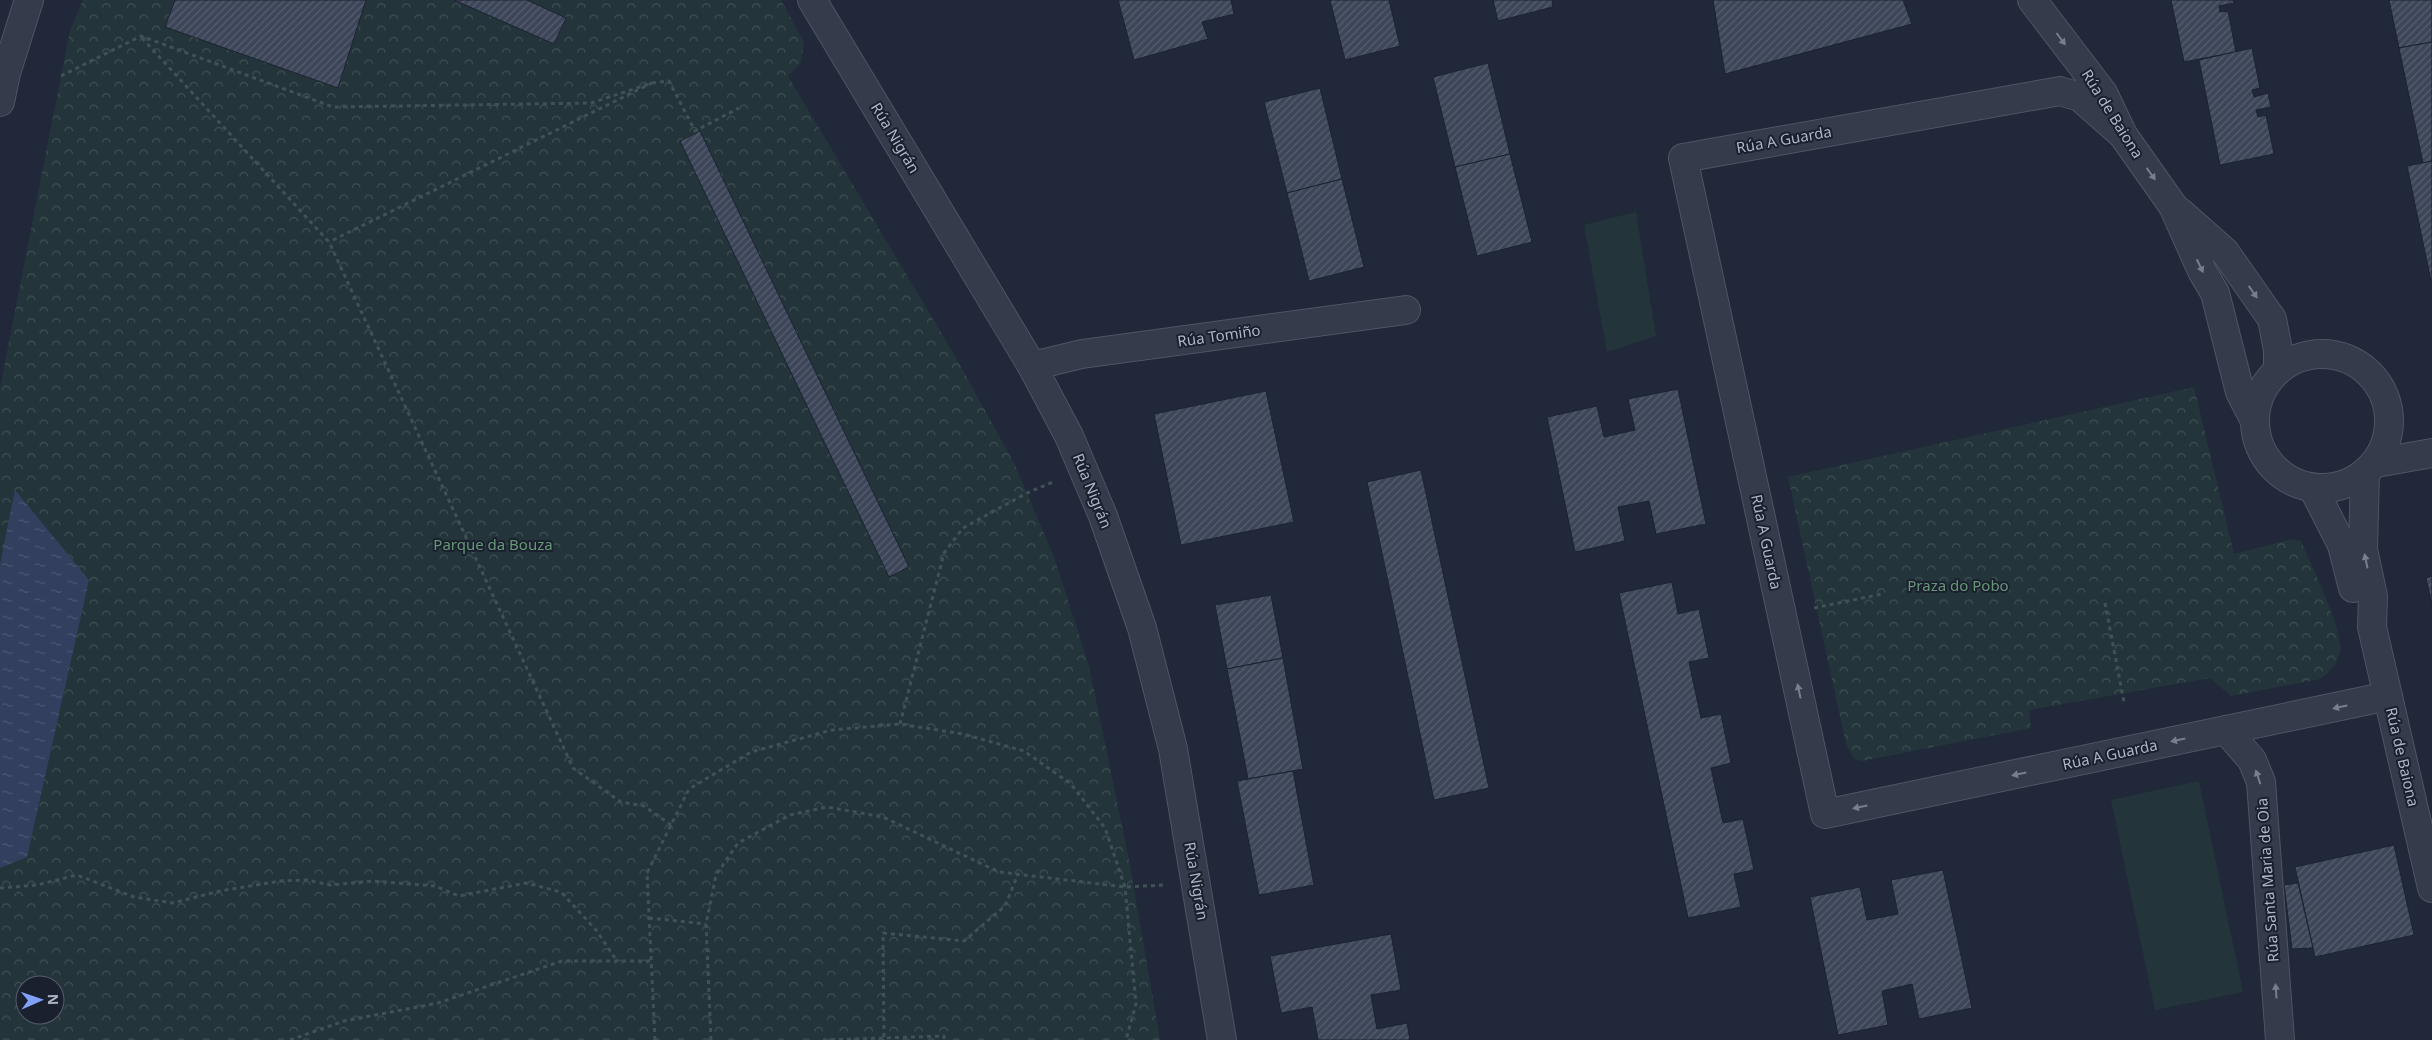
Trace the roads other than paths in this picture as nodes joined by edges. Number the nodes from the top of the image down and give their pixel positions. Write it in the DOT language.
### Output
graph roads {
  1 [pos="29,0"];
  2 [pos="812,0"];
  3 [pos="2032,0"];
  4 [pos="0,102"];
  5 [pos="2123,135"];
  6 [pos="2173,206"];
  7 [pos="1406,310"];
  8 [pos="1032,366"];
  9 [pos="2278,370"];
  10 [pos="2254,419"];
  11 [pos="2432,453"];
  12 [pos="2370,468"];
  13 [pos="2313,488"];
  14 [pos="2372,627"];
  15 [pos="2388,696"];
  16 [pos="2226,730"];
  17 [pos="2432,888"];
  18 [pos="1222,1040"];
  19 [pos="2280,1040"];
  1 -- 4 [label="street"];
  2 -- 8 [label="street, Rúa Nigrán"];
  3 -- 5 [label="street, Rúa de Baiona, one-way"];
  5 -- 6 [label="street, Rúa de Baiona, one-way"];
  16 -- 5 [label="street, Rúa A Guarda, one-way"];
  6 -- 9 [label="street, Rúa de Baiona, one-way"];
  6 -- 10 [label="street, Rúa de Baiona, one-way"];
  7 -- 8 [label="street, Rúa Tomiño"];
  8 -- 18 [label="street, Rúa Nigrán"];
  9 -- 10 [label="street, Rúa de Baiona"];
  9 -- 12 [label="street, Rúa de Baiona"];
  10 -- 13 [label="street, Rúa de Baiona"];
  11 -- 12 [label="street"];
  12 -- 13 [label="street, Rúa de Baiona"];
  14 -- 12 [label="street, Rúa de Baiona, one-way"];
  13 -- 14 [label="street, Rúa de Baiona"];
  14 -- 15 [label="street, Rúa de Baiona"];
  15 -- 16 [label="street, Rúa A Guarda, one-way"];
  15 -- 17 [label="street, Rúa de Baiona"];
  19 -- 16 [label="street, Rúa Santa Maria de Oia, one-way"];
}
